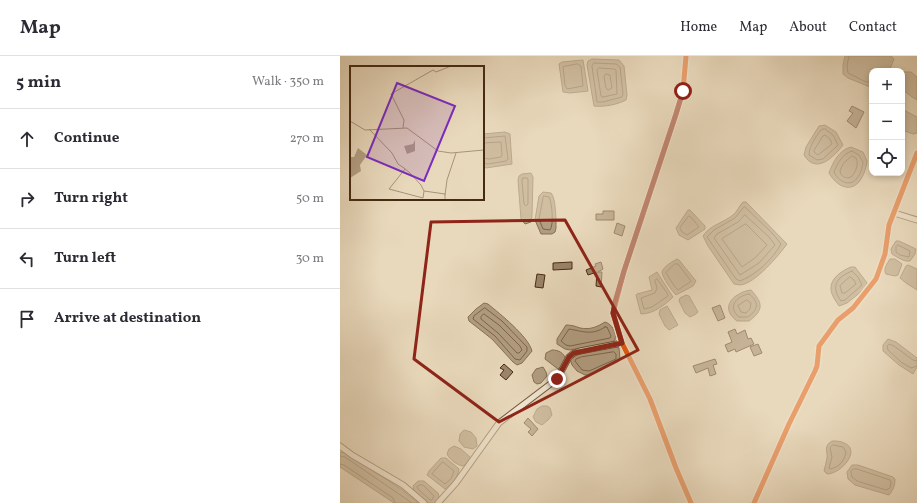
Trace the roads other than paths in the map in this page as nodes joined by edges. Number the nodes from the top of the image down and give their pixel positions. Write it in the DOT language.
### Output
graph roads {
  1 [pos="686,56"];
  2 [pos="917,153"];
  3 [pos="894,213"];
  4 [pos="917,220"];
  5 [pos="622,343"];
  6 [pos="340,446"];
  7 [pos="424,503"];
  8 [pos="438,503"];
  9 [pos="691,503"];
  10 [pos="754,503"];
  1 -- 5 [label="street"];
  2 -- 3 [label="street"];
  3 -- 4 [label="street"];
  3 -- 10 [label="street"];
  5 -- 8 [label="street"];
  5 -- 9 [label="street"];
  6 -- 7 [label="street"];
}
